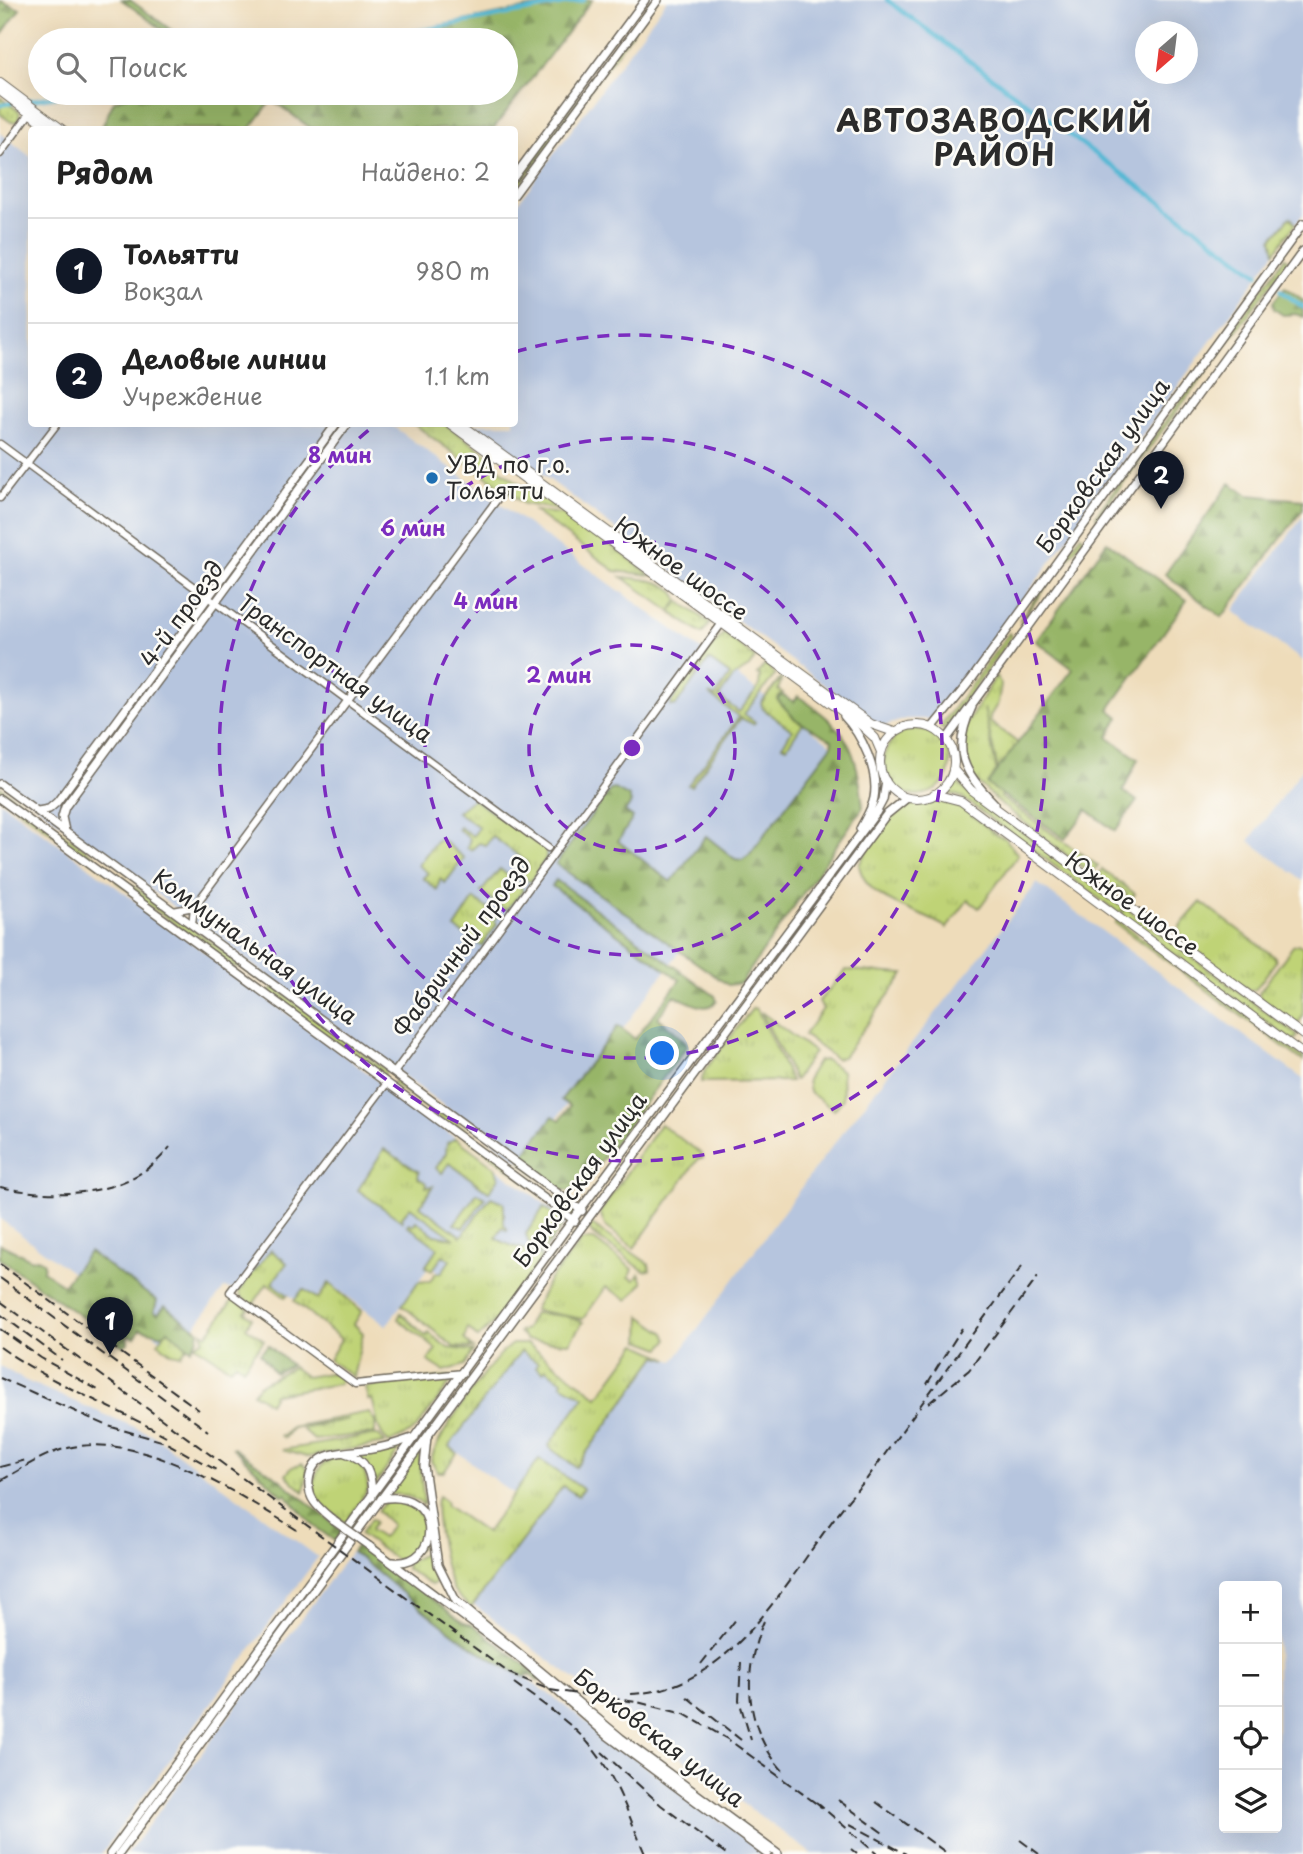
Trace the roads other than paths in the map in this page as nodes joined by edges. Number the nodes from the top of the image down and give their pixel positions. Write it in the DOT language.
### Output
graph roads {
  1 [pos="645,0"];
  2 [pos="658,0"];
  3 [pos="0,83"];
  4 [pos="0,91"];
  5 [pos="28,104"];
  6 [pos="29,105"];
  7 [pos="30,113"];
  8 [pos="47,126"];
  9 [pos="58,126"];
  10 [pos="0,154"];
  11 [pos="518,172"];
  12 [pos="518,190"];
  13 [pos="1303,225"];
  14 [pos="1303,251"];
  15 [pos="1283,252"];
  16 [pos="1296,261"];
  17 [pos="55,427"];
  18 [pos="334,427"];
  19 [pos="345,427"];
  20 [pos="454,427"];
  21 [pos="465,427"];
  22 [pos="0,444"];
  23 [pos="27,464"];
  24 [pos="501,494"];
  25 [pos="0,498"];
  26 [pos="1083,526"];
  27 [pos="1095,535"];
  28 [pos="212,600"];
  29 [pos="722,623"];
  30 [pos="982,688"];
  31 [pos="141,696"];
  32 [pos="348,700"];
  33 [pos="837,707"];
  34 [pos="932,728"];
  35 [pos="894,732"];
  36 [pos="946,740"];
  37 [pos="881,752"];
  38 [pos="953,769"];
  39 [pos="886,781"];
  40 [pos="0,784"];
  41 [pos="934,794"];
  42 [pos="907,798"];
  43 [pos="0,799"];
  44 [pos="37,811"];
  45 [pos="1014,821"];
  46 [pos="65,832"];
  47 [pos="548,848"];
  48 [pos="848,852"];
  49 [pos="116,869"];
  50 [pos="109,879"];
  51 [pos="194,906"];
  52 [pos="172,911"];
  53 [pos="192,925"];
  54 [pos="242,961"];
  55 [pos="254,970"];
  56 [pos="234,971"];
  57 [pos="246,979"];
  58 [pos="741,994"];
  59 [pos="749,1000"];
  60 [pos="1301,1034"];
  61 [pos="1303,1042"];
  62 [pos="1291,1045"];
  63 [pos="1302,1053"];
  64 [pos="394,1073"];
  65 [pos="387,1083"];
  66 [pos="580,1210"];
  67 [pos="588,1216"];
  68 [pos="573,1220"];
  69 [pos="581,1226"];
  70 [pos="463,1373"];
  71 [pos="428,1433"];
  72 [pos="415,1437"];
  73 [pos="341,1452"];
  74 [pos="372,1497"];
  75 [pos="380,1500"];
  76 [pos="389,1560"];
  77 [pos="406,1561"];
  78 [pos="403,1570"];
  79 [pos="445,1583"];
  80 [pos="433,1591"];
  81 [pos="208,1727"];
  82 [pos="110,1854"];
  83 [pos="119,1854"];
  84 [pos="767,1854"];
  85 [pos="778,1854"];
  1 -- 11 [label="main road"];
  2 -- 12 [label="main road"];
  3 -- 5 [label="main road"];
  4 -- 7 [label="main road"];
  6 -- 9 [label="main road"];
  7 -- 8 [label="main road"];
  7 -- 10 [label="street"];
  13 -- 15 [label="main road, Борковская улица"];
  14 -- 16 [label="main road, Борковская улица"];
  15 -- 16 [label="main road"];
  15 -- 26 [label="main road, Борковская улица"];
  16 -- 27 [label="main road, Борковская улица"];
  17 -- 23 [label="street"];
  18 -- 28 [label="main road, 4-й проезд"];
  19 -- 28 [label="main road, 4-й проезд"];
  20 -- 29 [label="main road, Южное шоссе"];
  21 -- 35 [label="main road, Южное шоссе"];
  22 -- 23 [label="street, Транспортная улица"];
  23 -- 25 [label="street"];
  23 -- 28 [label="street, Транспортная улица"];
  24 -- 32 [label="street"];
  26 -- 27 [label="main road"];
  26 -- 34 [label="main road, Борковская улица"];
  27 -- 30 [label="main road, Борковская улица"];
  28 -- 31 [label="main road, 4-й проезд"];
  28 -- 32 [label="street, Транспортная улица"];
  29 -- 33 [label="main road, Южное шоссе"];
  29 -- 64 [label="street, Фабричный проезд"];
  30 -- 36 [label="main road, Борковская улица"];
  30 -- 45 [label="main road"];
  31 -- 44 [label="main road, 4-й проезд"];
  31 -- 46 [label="main road, 4-й проезд"];
  32 -- 47 [label="street, Транспортная улица"];
  32 -- 51 [label="street"];
  33 -- 37 [label="main road, Южное шоссе"];
  33 -- 48 [label="main road"];
  34 -- 35 [label="main road"];
  34 -- 36 [label="main road"];
  35 -- 37 [label="main road"];
  36 -- 38 [label="main road"];
  37 -- 39 [label="main road"];
  38 -- 41 [label="main road"];
  38 -- 45 [label="main road, Южное шоссе"];
  39 -- 42 [label="main road"];
  39 -- 48 [label="main road, Борковская улица"];
  40 -- 44 [label="main road, Коммунальная улица"];
  41 -- 42 [label="main road"];
  41 -- 62 [label="main road, Южное шоссе"];
  42 -- 59 [label="main road, Борковская улица"];
  43 -- 50 [label="main road, Коммунальная улица"];
  44 -- 46 [label="main road, Коммунальная улица"];
  45 -- 60 [label="main road, Южное шоссе"];
  46 -- 49 [label="main road, Коммунальная улица"];
  48 -- 58 [label="main road, Борковская улица"];
  49 -- 50 [label="main road"];
  49 -- 52 [label="main road, Коммунальная улица"];
  50 -- 56 [label="main road, Коммунальная улица"];
  51 -- 52 [label="street"];
  51 -- 53 [label="street"];
  52 -- 53 [label="main road, Коммунальная улица"];
  53 -- 54 [label="main road, Коммунальная улица"];
  54 -- 55 [label="main road, Коммунальная улица"];
  54 -- 56 [label="main road"];
  55 -- 57 [label="main road"];
  55 -- 64 [label="main road, Коммунальная улица"];
  56 -- 57 [label="main road, Коммунальная улица"];
  57 -- 65 [label="main road, Коммунальная улица"];
  58 -- 59 [label="main road"];
  58 -- 66 [label="main road, Борковская улица"];
  59 -- 67 [label="main road, Борковская улица"];
  60 -- 62 [label="main road"];
  61 -- 63 [label="main road"];
  62 -- 63 [label="main road, Южное шоссе"];
  64 -- 65 [label="main road, Фабричный проезд"];
  64 -- 66 [label="main road, Коммунальная улица"];
  65 -- 68 [label="main road, Коммунальная улица"];
  65 -- 70 [label="street, Фабричный проезд"];
  66 -- 67 [label="main road, Коммунальная улица"];
  66 -- 68 [label="main road, Борковская улица"];
  67 -- 69 [label="main road, Борковская улица"];
  68 -- 69 [label="main road, Коммунальная улица"];
  68 -- 70 [label="main road, Борковская улица"];
  69 -- 71 [label="main road, Борковская улица"];
  70 -- 72 [label="main road, Борковская улица"];
  71 -- 75 [label="main road, Борковская улица"];
  71 -- 79 [label="main road, Борковская улица"];
  72 -- 73 [label="main road"];
  72 -- 74 [label="main road, Борковская улица"];
  73 -- 74 [label="main road"];
  73 -- 76 [label="main road, bridge"];
  74 -- 81 [label="main road, Борковская улица"];
  75 -- 77 [label="main road"];
  75 -- 81 [label="main road, Борковская улица"];
  76 -- 77 [label="main road"];
  76 -- 78 [label="main road"];
  77 -- 78 [label="main road"];
  78 -- 80 [label="main road"];
  79 -- 80 [label="main road"];
  79 -- 85 [label="main road, Борковская улица"];
  80 -- 84 [label="main road"];
  81 -- 82 [label="main road, Борковская улица"];
  81 -- 83 [label="main road, Борковская улица"];
}
